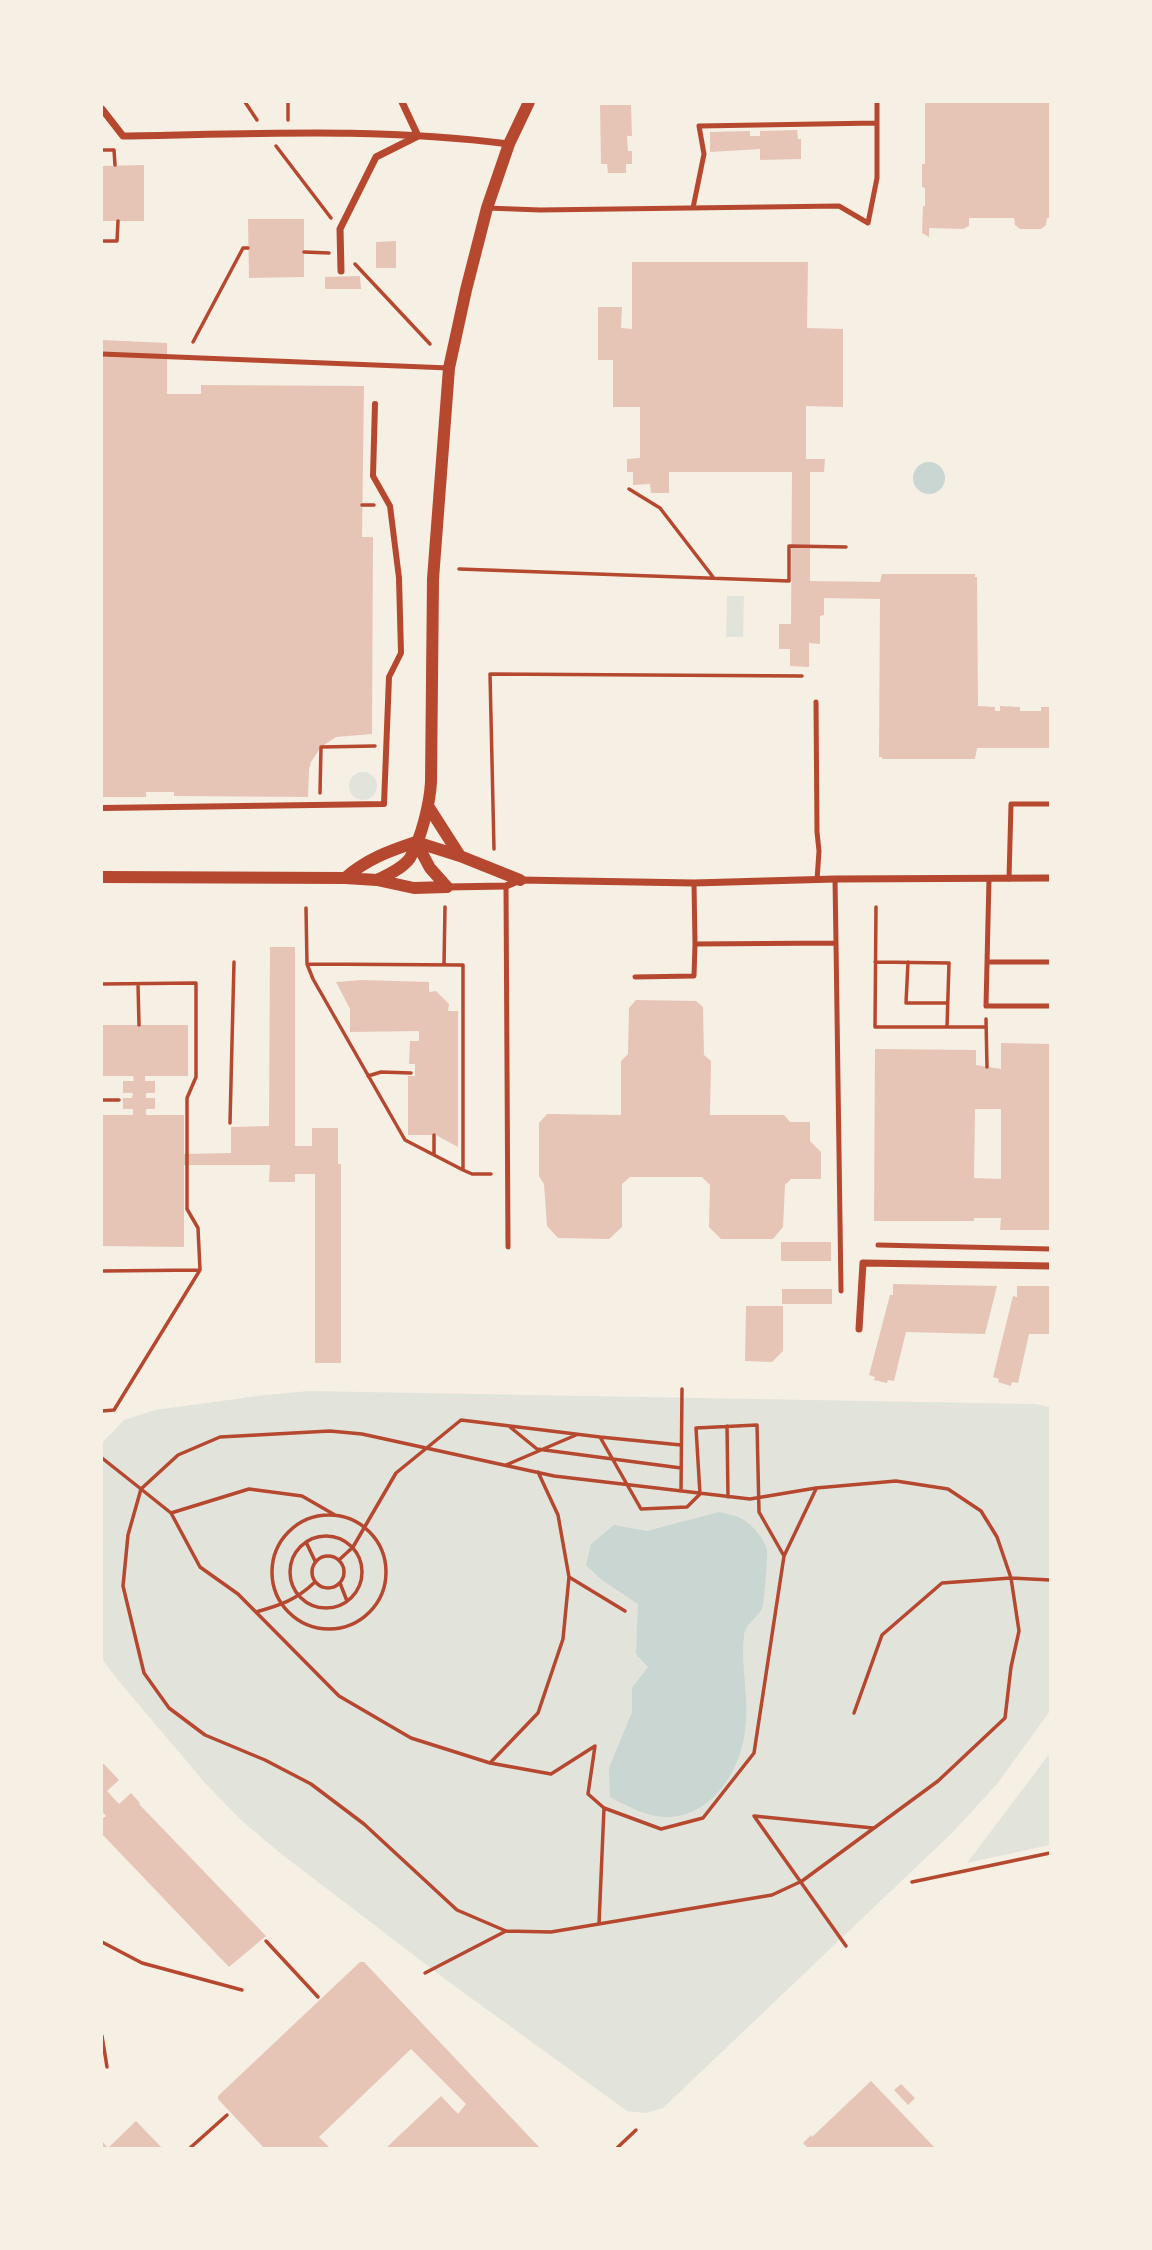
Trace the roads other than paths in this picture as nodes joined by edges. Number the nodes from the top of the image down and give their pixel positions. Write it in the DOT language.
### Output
graph roads {
  1 [pos="402,102"];
  2 [pos="528,102"];
  3 [pos="877,102"];
  4 [pos="102,109"];
  5 [pos="877,123"];
  6 [pos="418,136"];
  7 [pos="509,144"];
  8 [pos="487,208"];
  9 [pos="693,208"];
  10 [pos="341,271"];
  11 [pos="102,354"];
  12 [pos="449,368"];
  13 [pos="374,404"];
  14 [pos="816,702"];
  15 [pos="1051,804"];
  16 [pos="428,806"];
  17 [pos="102,808"];
  18 [pos="416,842"];
  19 [pos="460,856"];
  20 [pos="102,877"];
  21 [pos="345,878"];
  22 [pos="1051,878"];
  23 [pos="835,879"];
  24 [pos="989,879"];
  25 [pos="1009,879"];
  26 [pos="377,880"];
  27 [pos="520,880"];
  28 [pos="817,880"];
  29 [pos="694,883"];
  30 [pos="506,886"];
  31 [pos="447,887"];
  32 [pos="836,943"];
  33 [pos="695,944"];
  34 [pos="987,962"];
  35 [pos="1051,962"];
  36 [pos="635,977"];
  37 [pos="1051,1006"];
  38 [pos="878,1245"];
  39 [pos="508,1247"];
  40 [pos="1051,1249"];
  41 [pos="1051,1266"];
  42 [pos="841,1291"];
  43 [pos="859,1329"];
  1 -- 6 [label="street"];
  2 -- 7 [label="street"];
  3 -- 5 [label="lane"];
  4 -- 6 [label="street"];
  5 -- 9 [label="lane"];
  5 -- 9 [label="lane"];
  6 -- 7 [label="street"];
  6 -- 10 [label="street"];
  7 -- 8 [label="street"];
  8 -- 9 [label="lane"];
  8 -- 12 [label="street"];
  11 -- 12 [label="lane"];
  12 -- 16 [label="street"];
  13 -- 17 [label="street"];
  14 -- 28 [label="lane"];
  15 -- 25 [label="lane"];
  16 -- 18 [label="street"];
  16 -- 19 [label="street"];
  18 -- 19 [label="street"];
  18 -- 21 [label="street"];
  18 -- 26 [label="street"];
  18 -- 31 [label="street"];
  19 -- 27 [label="street"];
  20 -- 21 [label="street"];
  21 -- 26 [label="street"];
  22 -- 25 [label="street"];
  23 -- 24 [label="street"];
  23 -- 28 [label="street"];
  23 -- 32 [label="lane"];
  24 -- 25 [label="street"];
  24 -- 34 [label="lane"];
  26 -- 31 [label="street"];
  27 -- 29 [label="street"];
  27 -- 30 [label="street"];
  28 -- 29 [label="street"];
  29 -- 33 [label="lane"];
  30 -- 31 [label="street"];
  30 -- 39 [label="lane"];
  32 -- 33 [label="lane"];
  32 -- 42 [label="lane"];
  33 -- 36 [label="lane"];
  34 -- 35 [label="lane"];
  34 -- 37 [label="lane"];
  38 -- 40 [label="lane"];
  41 -- 43 [label="street"];
}
